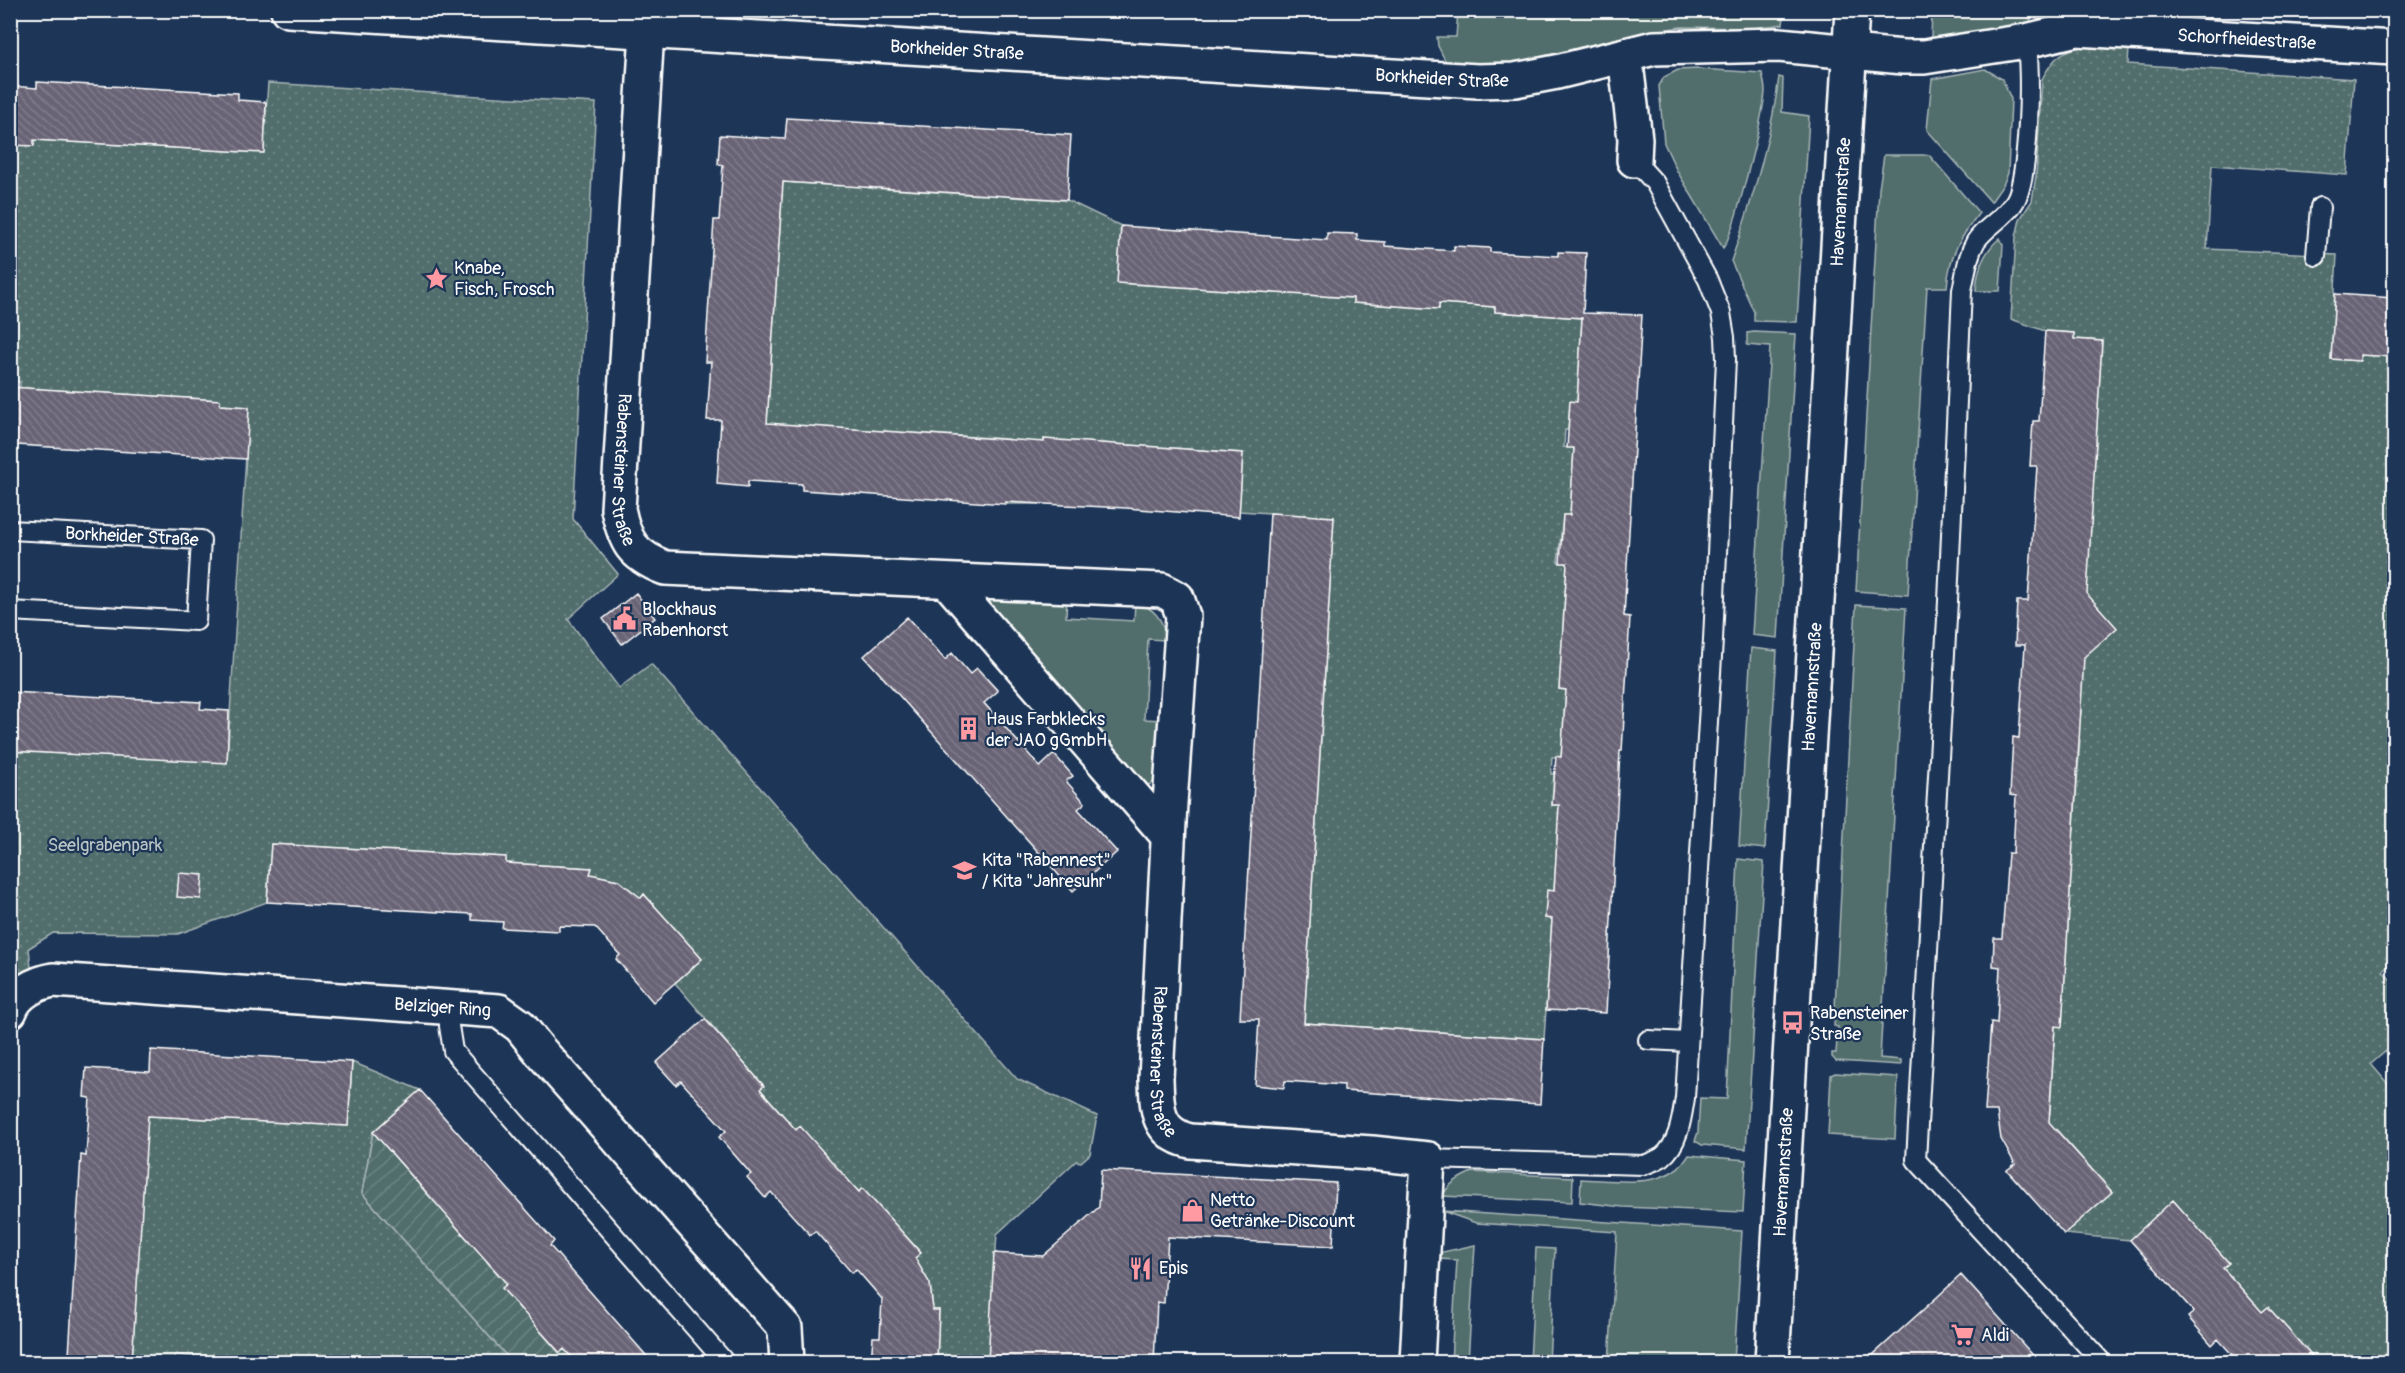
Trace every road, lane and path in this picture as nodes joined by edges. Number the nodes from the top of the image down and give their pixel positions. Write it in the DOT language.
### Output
graph roads {
  1 [pos="288,10"];
  2 [pos="1852,10"];
  3 [pos="647,31"];
  4 [pos="2026,41"];
  5 [pos="2394,48"];
  6 [pos="1850,52"];
  7 [pos="1625,55"];
  8 [pos="1634,160"];
  9 [pos="2320,207"];
  10 [pos="2316,256"];
  11 [pos="10,530"];
  12 [pos="947,581"];
  13 [pos="10,611"];
  14 [pos="1168,836"];
  15 [pos="449,1007"];
  16 [pos="10,1011"];
  17 [pos="1648,1041"];
  18 [pos="1688,1042"];
  19 [pos="1428,1159"];
  20 [pos="723,1362"];
  21 [pos="787,1362"];
  22 [pos="1417,1362"];
  23 [pos="1772,1362"];
  24 [pos="2102,1362"];
  1 -- 3 [label="street, Borkheider Straße"];
  2 -- 6 [label="street, Havemannstraße"];
  3 -- 7 [label="street, Borkheider Straße"];
  3 -- 12 [label="street, Rabensteiner Straße"];
  4 -- 5 [label="street, Schorfheidestraße"];
  4 -- 6 [label="street, Schorfheidestraße"];
  4 -- 24 [label="lane"];
  6 -- 7 [label="street"];
  6 -- 23 [label="street, Havemannstraße"];
  7 -- 8 [label="street"];
  8 -- 18 [label="lane"];
  9 -- 10 [label="lane"];
  11 -- 13 [label="lane, Borkheider Straße"];
  12 -- 14 [label="street"];
  12 -- 14 [label="street, Rabensteiner Straße"];
  14 -- 19 [label="street, Rabensteiner Straße"];
  15 -- 16 [label="street, Belziger Ring"];
  15 -- 20 [label="lane"];
  15 -- 21 [label="street, Belziger Ring"];
  17 -- 18 [label="lane"];
  18 -- 19 [label="lane, Rabensteiner Straße"];
  19 -- 22 [label="street"];
}
